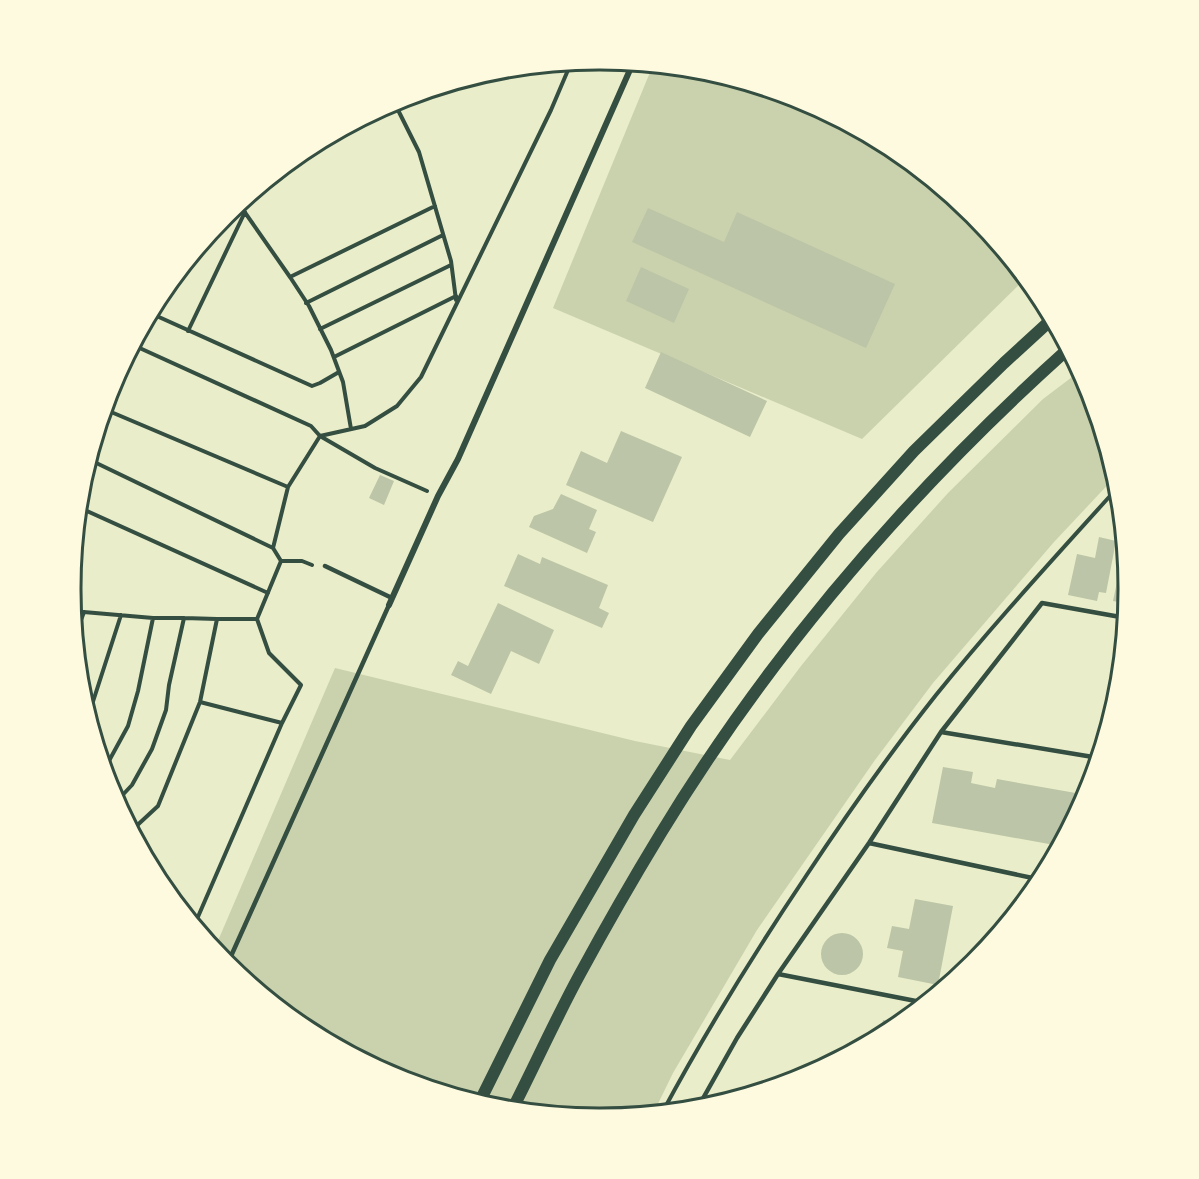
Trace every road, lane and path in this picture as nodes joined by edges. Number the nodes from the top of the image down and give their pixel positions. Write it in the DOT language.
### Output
graph roads {
  1 [pos="567,72"];
  2 [pos="629,72"];
  3 [pos="398,111"];
  4 [pos="435,207"];
  5 [pos="245,212"];
  6 [pos="443,235"];
  7 [pos="452,266"];
  8 [pos="290,277"];
  9 [pos="456,296"];
  10 [pos="456,302"];
  11 [pos="306,303"];
  12 [pos="158,317"];
  13 [pos="1046,325"];
  14 [pos="320,329"];
  15 [pos="188,331"];
  16 [pos="140,348"];
  17 [pos="1062,354"];
  18 [pos="334,357"];
  19 [pos="339,372"];
  20 [pos="112,412"];
  21 [pos="351,429"];
  22 [pos="320,436"];
  23 [pos="96,463"];
  24 [pos="288,487"];
  25 [pos="438,496"];
  26 [pos="1110,496"];
  27 [pos="87,511"];
  28 [pos="273,548"];
  29 [pos="281,561"];
  30 [pos="325,566"];
  31 [pos="268,593"];
  32 [pos="392,598"];
  33 [pos="389,605"];
  34 [pos="84,612"];
  35 [pos="121,615"];
  36 [pos="1117,616"];
  37 [pos="82,618"];
  38 [pos="153,618"];
  39 [pos="184,618"];
  40 [pos="257,619"];
  41 [pos="217,620"];
  42 [pos="93,702"];
  43 [pos="201,702"];
  44 [pos="282,723"];
  45 [pos="941,732"];
  46 [pos="1091,757"];
  47 [pos="109,760"];
  48 [pos="123,795"];
  49 [pos="137,825"];
  50 [pos="868,843"];
  51 [pos="1031,878"];
  52 [pos="198,917"];
  53 [pos="232,955"];
  54 [pos="778,974"];
  55 [pos="915,1001"];
  56 [pos="482,1095"];
  57 [pos="704,1098"];
  58 [pos="516,1102"];
  59 [pos="667,1104"];
  1 -- 10 [label="path"];
  2 -- 25 [label="street"];
  3 -- 4 [label="path"];
  4 -- 6 [label="path"];
  4 -- 8 [label="path"];
  5 -- 8 [label="path"];
  5 -- 15 [label="path"];
  6 -- 7 [label="path"];
  6 -- 11 [label="path"];
  7 -- 9 [label="path"];
  7 -- 14 [label="path"];
  8 -- 11 [label="path"];
  9 -- 10 [label="path"];
  9 -- 18 [label="path"];
  10 -- 21 [label="path"];
  11 -- 14 [label="path"];
  12 -- 15 [label="path"];
  13 -- 56 [label="main road"];
  14 -- 18 [label="path"];
  15 -- 19 [label="path"];
  16 -- 22 [label="path"];
  17 -- 58 [label="main road"];
  18 -- 19 [label="path"];
  19 -- 21 [label="path"];
  20 -- 24 [label="path"];
  21 -- 22 [label="path"];
  22 -- 24 [label="path"];
  22 -- 25 [label="path"];
  23 -- 28 [label="path"];
  24 -- 28 [label="path"];
  25 -- 32 [label="street"];
  26 -- 59 [label="path"];
  27 -- 31 [label="path"];
  28 -- 29 [label="path"];
  29 -- 30 [label="path"];
  29 -- 31 [label="path"];
  30 -- 32 [label="lane"];
  31 -- 40 [label="path"];
  32 -- 33 [label="street"];
  33 -- 53 [label="lane"];
  34 -- 35 [label="path"];
  34 -- 37 [label="path"];
  35 -- 38 [label="path"];
  35 -- 42 [label="path"];
  36 -- 45 [label="lane"];
  38 -- 39 [label="path"];
  38 -- 47 [label="path"];
  39 -- 41 [label="path"];
  39 -- 48 [label="path"];
  40 -- 41 [label="path"];
  40 -- 44 [label="path"];
  41 -- 43 [label="path"];
  43 -- 44 [label="path"];
  43 -- 49 [label="path"];
  44 -- 52 [label="path"];
  45 -- 46 [label="lane"];
  45 -- 50 [label="lane"];
  50 -- 51 [label="lane"];
  50 -- 54 [label="lane"];
  54 -- 55 [label="lane"];
  54 -- 57 [label="lane"];
}
